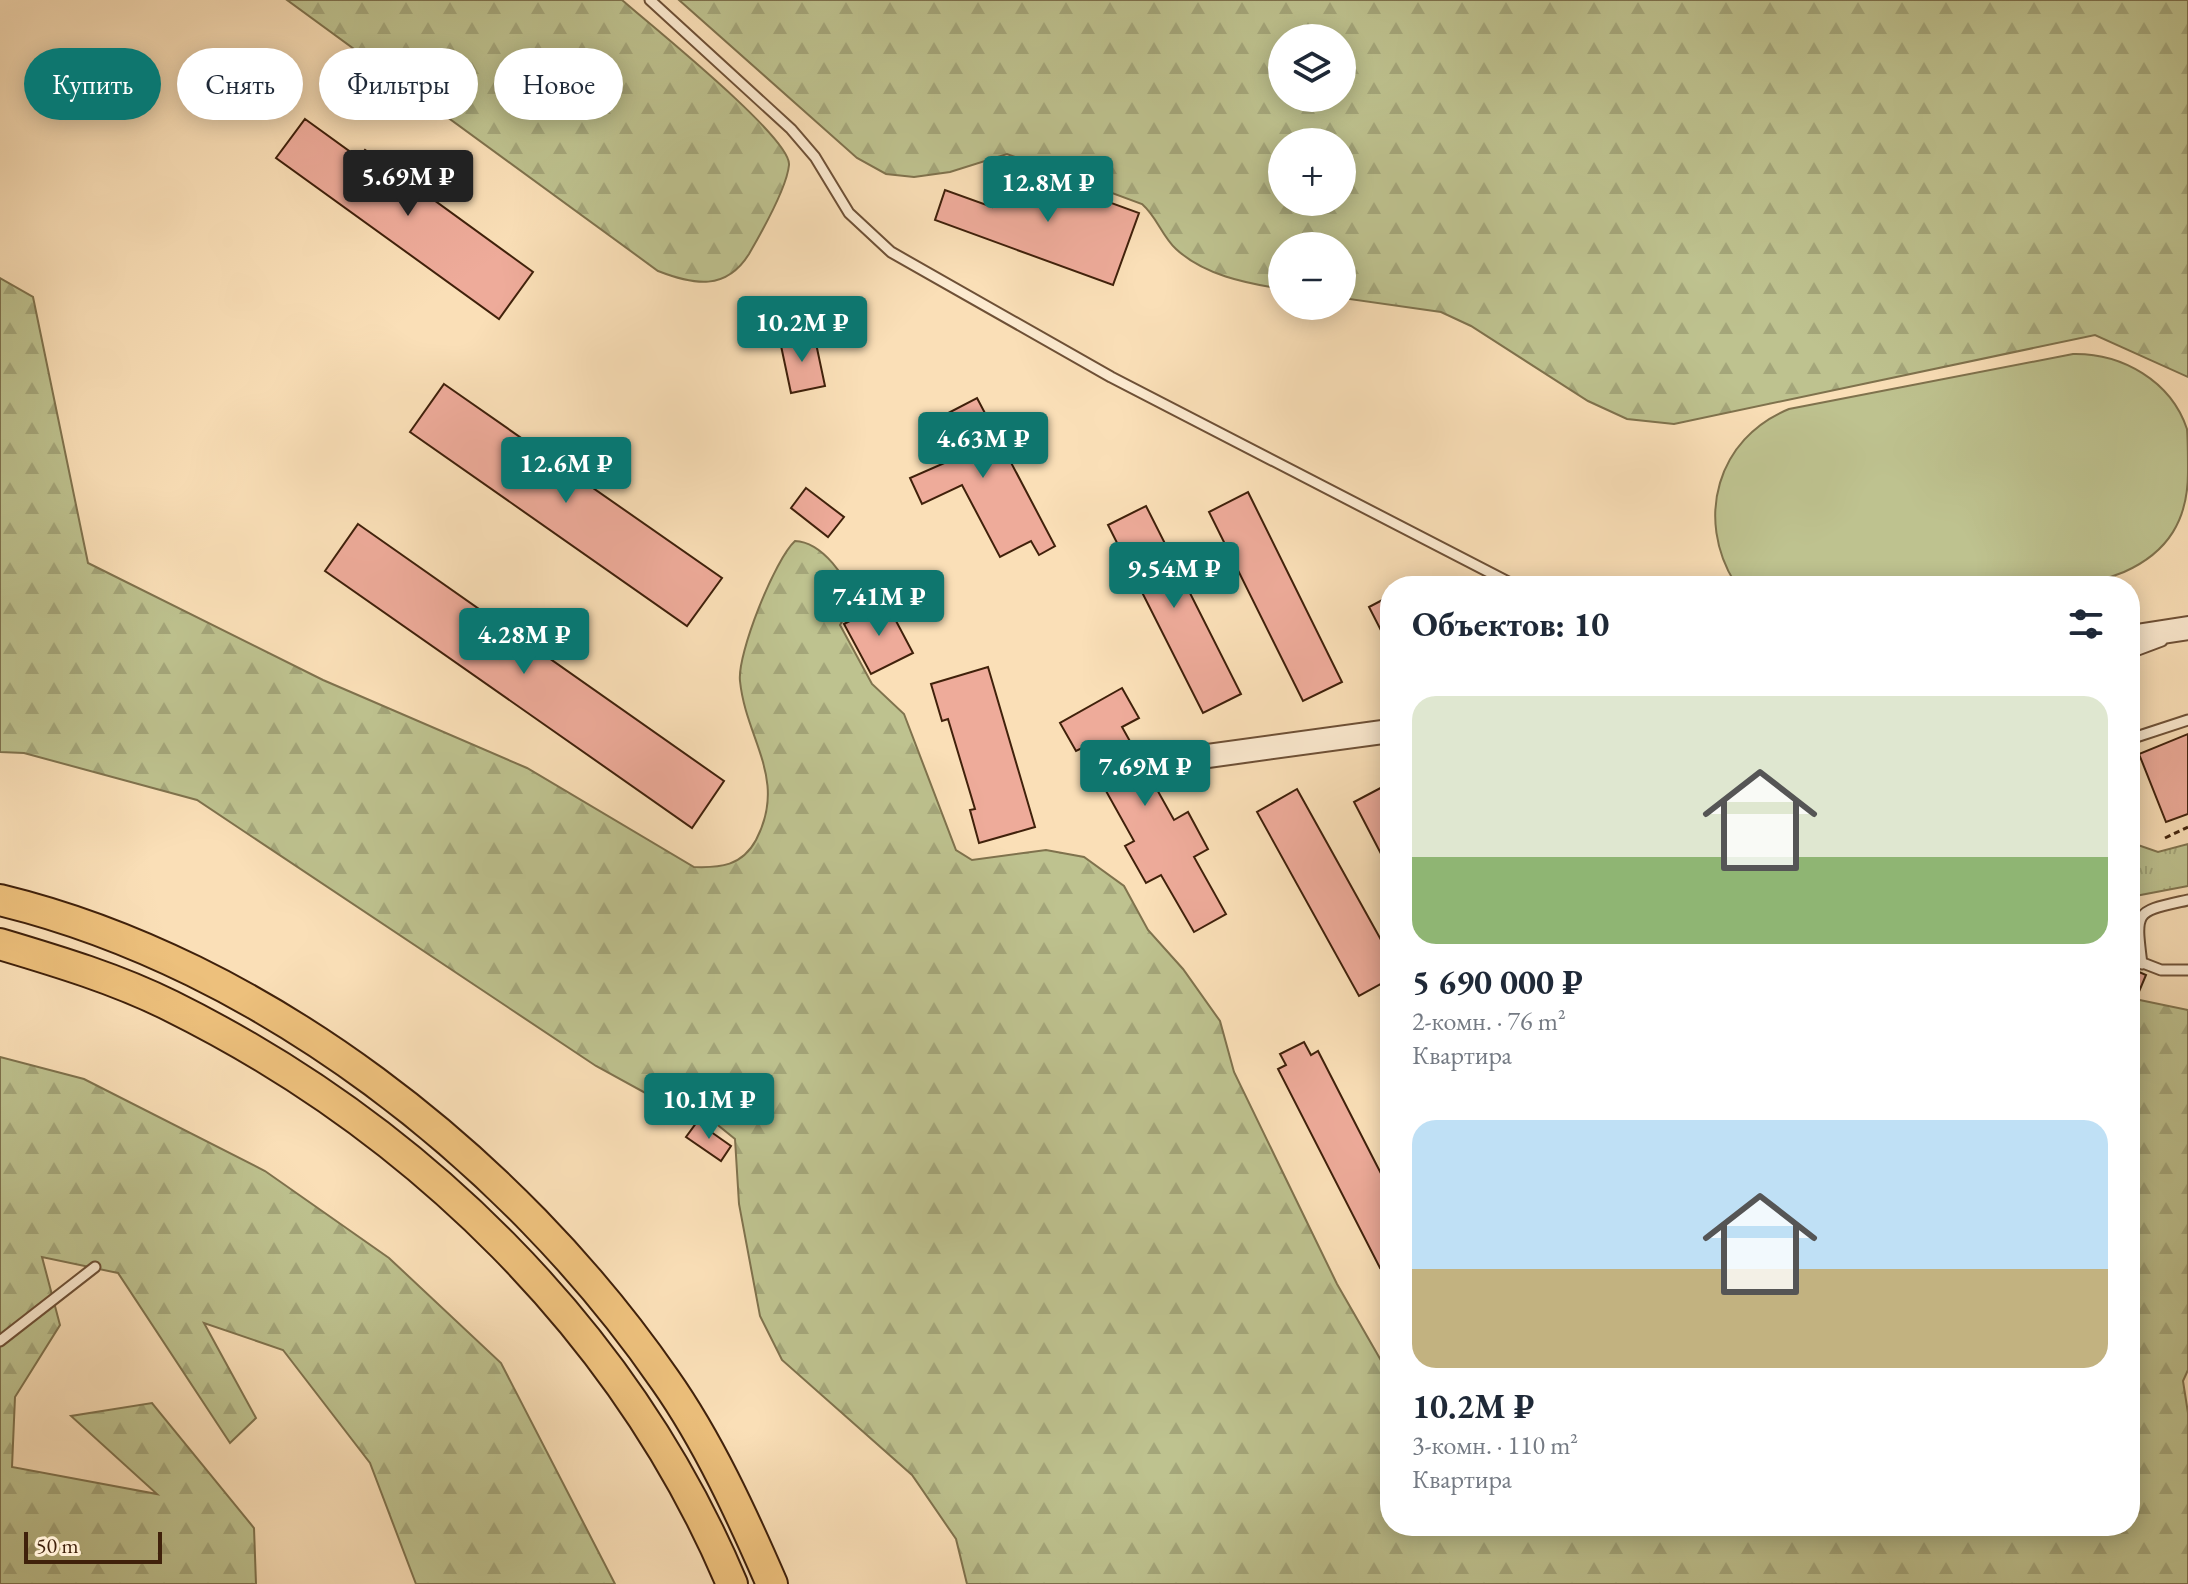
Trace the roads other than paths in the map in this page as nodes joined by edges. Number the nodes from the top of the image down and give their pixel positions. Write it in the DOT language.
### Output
graph roads {
  1 [pos="650,0"];
  2 [pos="1497,576"];
  3 [pos="2188,630"];
  4 [pos="2140,636"];
  5 [pos="2140,649"];
  6 [pos="2188,720"];
  7 [pos="1380,732"];
  8 [pos="2140,736"];
  9 [pos="1186,759"];
  10 [pos="0,900"];
  11 [pos="2188,900"];
  12 [pos="2140,918"];
  13 [pos="0,944"];
  14 [pos="2140,948"];
  15 [pos="2142,964"];
  16 [pos="2188,970"];
  17 [pos="95,1267"];
  18 [pos="0,1341"];
  19 [pos="732,1584"];
  20 [pos="772,1584"];
  1 -- 2 [label="lane"];
  3 -- 4 [label="street"];
  3 -- 5 [label="lane"];
  6 -- 8 [label="lane"];
  7 -- 9 [label="street"];
  10 -- 20 [label="highway"];
  11 -- 12 [label="lane"];
  13 -- 19 [label="highway"];
  14 -- 15 [label="lane"];
  15 -- 16 [label="lane"];
  17 -- 18 [label="lane"];
}
